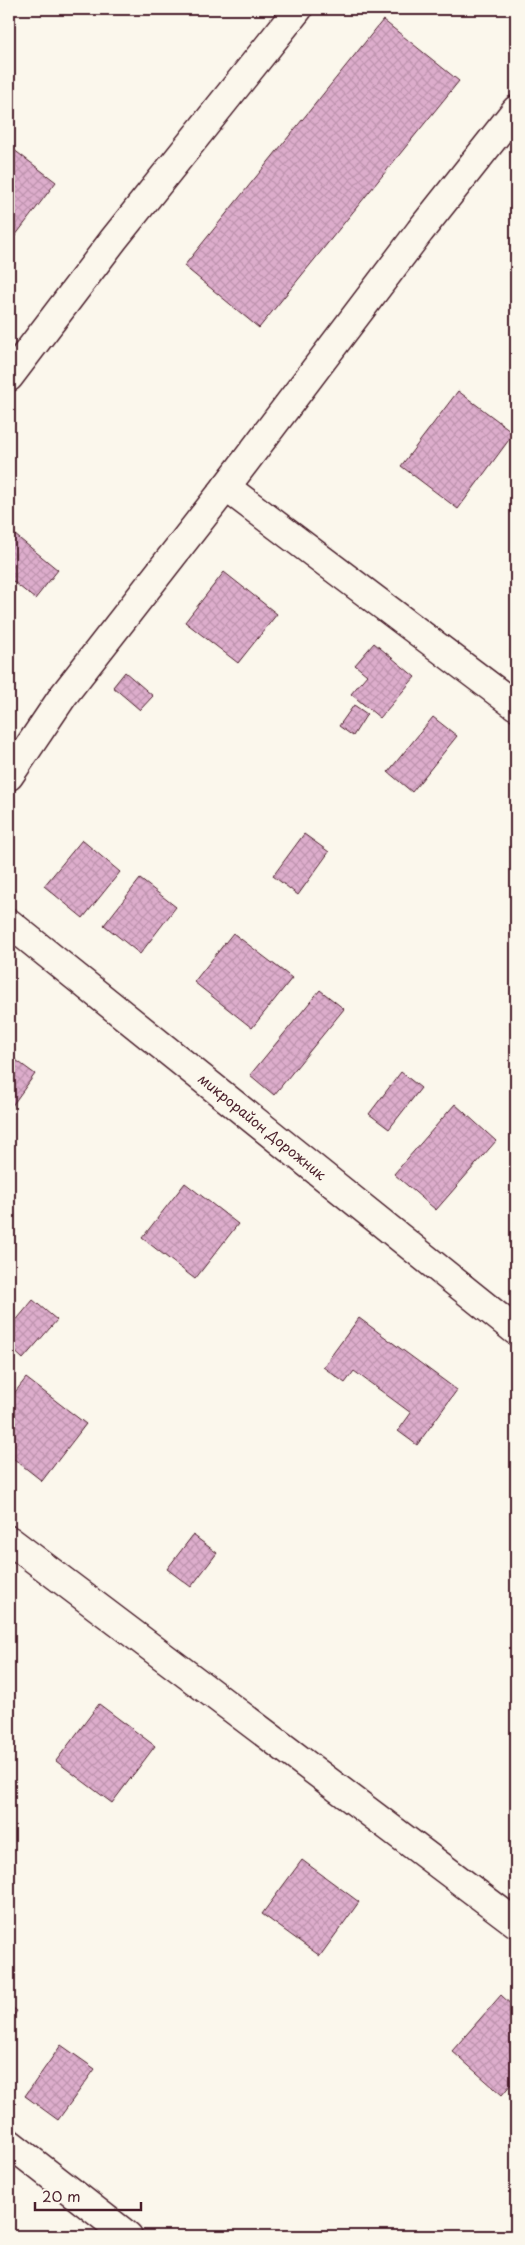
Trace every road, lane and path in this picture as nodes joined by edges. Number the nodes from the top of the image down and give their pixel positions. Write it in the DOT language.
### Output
graph roads {
  1 [pos="298,9"];
  2 [pos="516,110"];
  3 [pos="9,377"];
  4 [pos="226,487"];
  5 [pos="516,706"];
  6 [pos="9,776"];
  7 [pos="9,923"];
  8 [pos="516,1331"];
  9 [pos="9,1540"];
  10 [pos="516,1923"];
  11 [pos="9,2143"];
  12 [pos="128,2236"];
  1 -- 3 [label="street"];
  2 -- 4 [label="street"];
  4 -- 5 [label="street"];
  4 -- 6 [label="street"];
  7 -- 8 [label="street, микрорайон Дорожник"];
  9 -- 10 [label="street"];
  11 -- 12 [label="street"];
}
